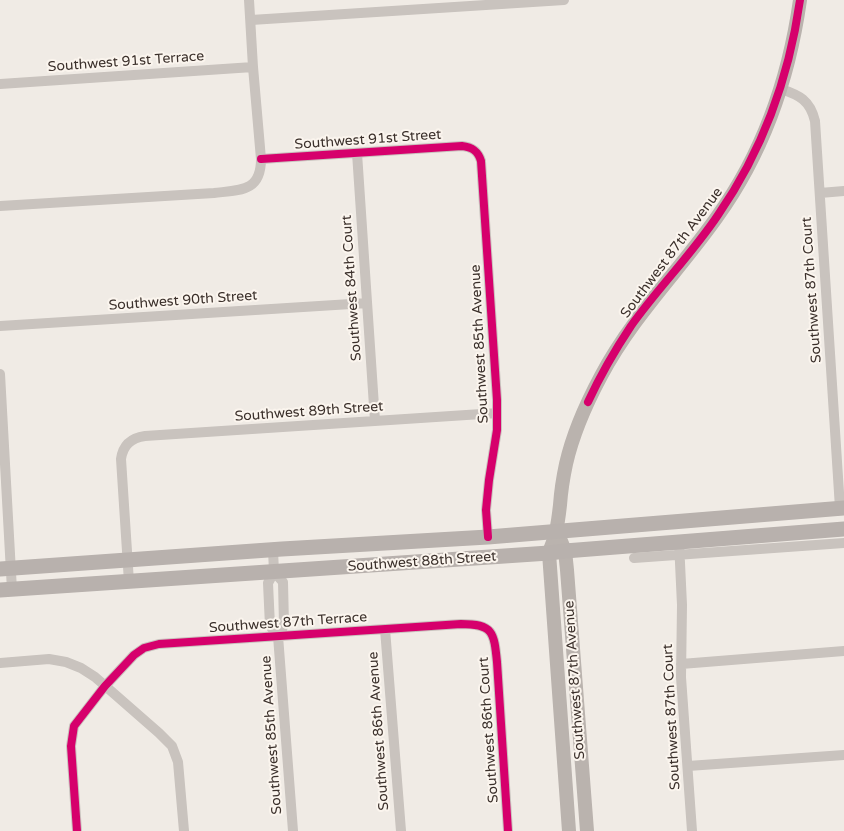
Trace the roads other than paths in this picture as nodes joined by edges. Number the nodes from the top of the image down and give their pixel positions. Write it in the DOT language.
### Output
graph roads {
  1 [pos="249,0"];
  2 [pos="564,0"];
  3 [pos="800,0"];
  4 [pos="251,20"];
  5 [pos="253,67"];
  6 [pos="0,84"];
  7 [pos="781,89"];
  8 [pos="476,151"];
  9 [pos="358,153"];
  10 [pos="261,159"];
  11 [pos="844,191"];
  12 [pos="820,193"];
  13 [pos="0,206"];
  14 [pos="368,303"];
  15 [pos="0,326"];
  16 [pos="0,374"];
  17 [pos="497,414"];
  18 [pos="375,421"];
  19 [pos="2,432"];
  20 [pos="842,508"];
  21 [pos="844,529"];
  22 [pos="557,531"];
  23 [pos="488,536"];
  24 [pos="844,543"];
  25 [pos="680,548"];
  26 [pos="5,550"];
  27 [pos="273,550"];
  28 [pos="565,550"];
  29 [pos="549,553"];
  30 [pos="634,558"];
  31 [pos="128,560"];
  32 [pos="6,568"];
  33 [pos="274,572"];
  34 [pos="129,582"];
  35 [pos="6,590"];
  36 [pos="385,629"];
  37 [pos="488,629"];
  38 [pos="278,636"];
  39 [pos="844,651"];
  40 [pos="0,663"];
  41 [pos="680,664"];
  42 [pos="105,686"];
  43 [pos="844,755"];
  44 [pos="688,766"];
  45 [pos="77,831"];
  46 [pos="184,831"];
  47 [pos="293,831"];
  48 [pos="401,831"];
  49 [pos="508,831"];
  50 [pos="569,831"];
  51 [pos="587,831"];
  52 [pos="692,831"];
  1 -- 4 [label="street"];
  2 -- 4 [label="street"];
  3 -- 7 [label="main road, Southwest 87th Avenue"];
  4 -- 5 [label="street"];
  5 -- 6 [label="street, Southwest 91st Terrace"];
  5 -- 10 [label="street"];
  7 -- 12 [label="street, Southwest 87th Court"];
  7 -- 22 [label="main road, Southwest 87th Avenue"];
  8 -- 9 [label="street, Southwest 91st Street"];
  8 -- 17 [label="street, Southwest 85th Avenue"];
  9 -- 10 [label="street, Southwest 91st Street"];
  9 -- 14 [label="street, Southwest 84th Court"];
  10 -- 13 [label="street"];
  11 -- 12 [label="street"];
  12 -- 20 [label="street, Southwest 87th Court"];
  14 -- 15 [label="street, Southwest 90th Street"];
  14 -- 18 [label="street, Southwest 84th Court"];
  16 -- 19 [label="street"];
  17 -- 18 [label="street, Southwest 89th Street"];
  17 -- 23 [label="street, Southwest 85th Avenue"];
  18 -- 31 [label="street, Southwest 89th Street"];
  19 -- 26 [label="street"];
  20 -- 22 [label="main road, Southwest 88th Street"];
  21 -- 25 [label="main road, Southwest 88th Street"];
  22 -- 23 [label="main road, Southwest 88th Street"];
  22 -- 28 [label="main road, Southwest 87th Avenue"];
  22 -- 29 [label="main road, Southwest 87th Avenue"];
  23 -- 27 [label="main road, Southwest 88th Street"];
  24 -- 25 [label="street, Southwest 88th Street"];
  25 -- 28 [label="main road, Southwest 88th Street"];
  25 -- 30 [label="street, Southwest 88th Street"];
  25 -- 41 [label="street, Southwest 87th Court"];
  26 -- 32 [label="street"];
  27 -- 31 [label="main road, Southwest 88th Street"];
  27 -- 33 [label="street, Southwest 85th Avenue"];
  28 -- 29 [label="main road, Southwest 88th Street"];
  28 -- 51 [label="main road, Southwest 87th Avenue"];
  29 -- 33 [label="main road, Southwest 88th Street"];
  29 -- 50 [label="main road, Southwest 87th Avenue"];
  31 -- 32 [label="main road, Southwest 88th Street"];
  31 -- 34 [label="street"];
  32 -- 35 [label="street"];
  33 -- 34 [label="main road, Southwest 88th Street"];
  33 -- 38 [label="street, Southwest 85th Avenue"];
  33 -- 38 [label="street, Southwest 85th Avenue"];
  34 -- 35 [label="main road, Southwest 88th Street"];
  36 -- 37 [label="street, Southwest 87th Terrace"];
  36 -- 38 [label="street, Southwest 87th Terrace"];
  36 -- 48 [label="street, Southwest 86th Avenue"];
  37 -- 49 [label="street, Southwest 86th Court"];
  38 -- 42 [label="street, Southwest 87th Terrace"];
  38 -- 47 [label="street, Southwest 85th Avenue"];
  39 -- 41 [label="street"];
  40 -- 42 [label="street"];
  41 -- 44 [label="street, Southwest 87th Court"];
  42 -- 45 [label="street, Southwest 87th Terrace"];
  42 -- 46 [label="street"];
  43 -- 44 [label="street"];
  44 -- 52 [label="street, Southwest 87th Court"];
}
